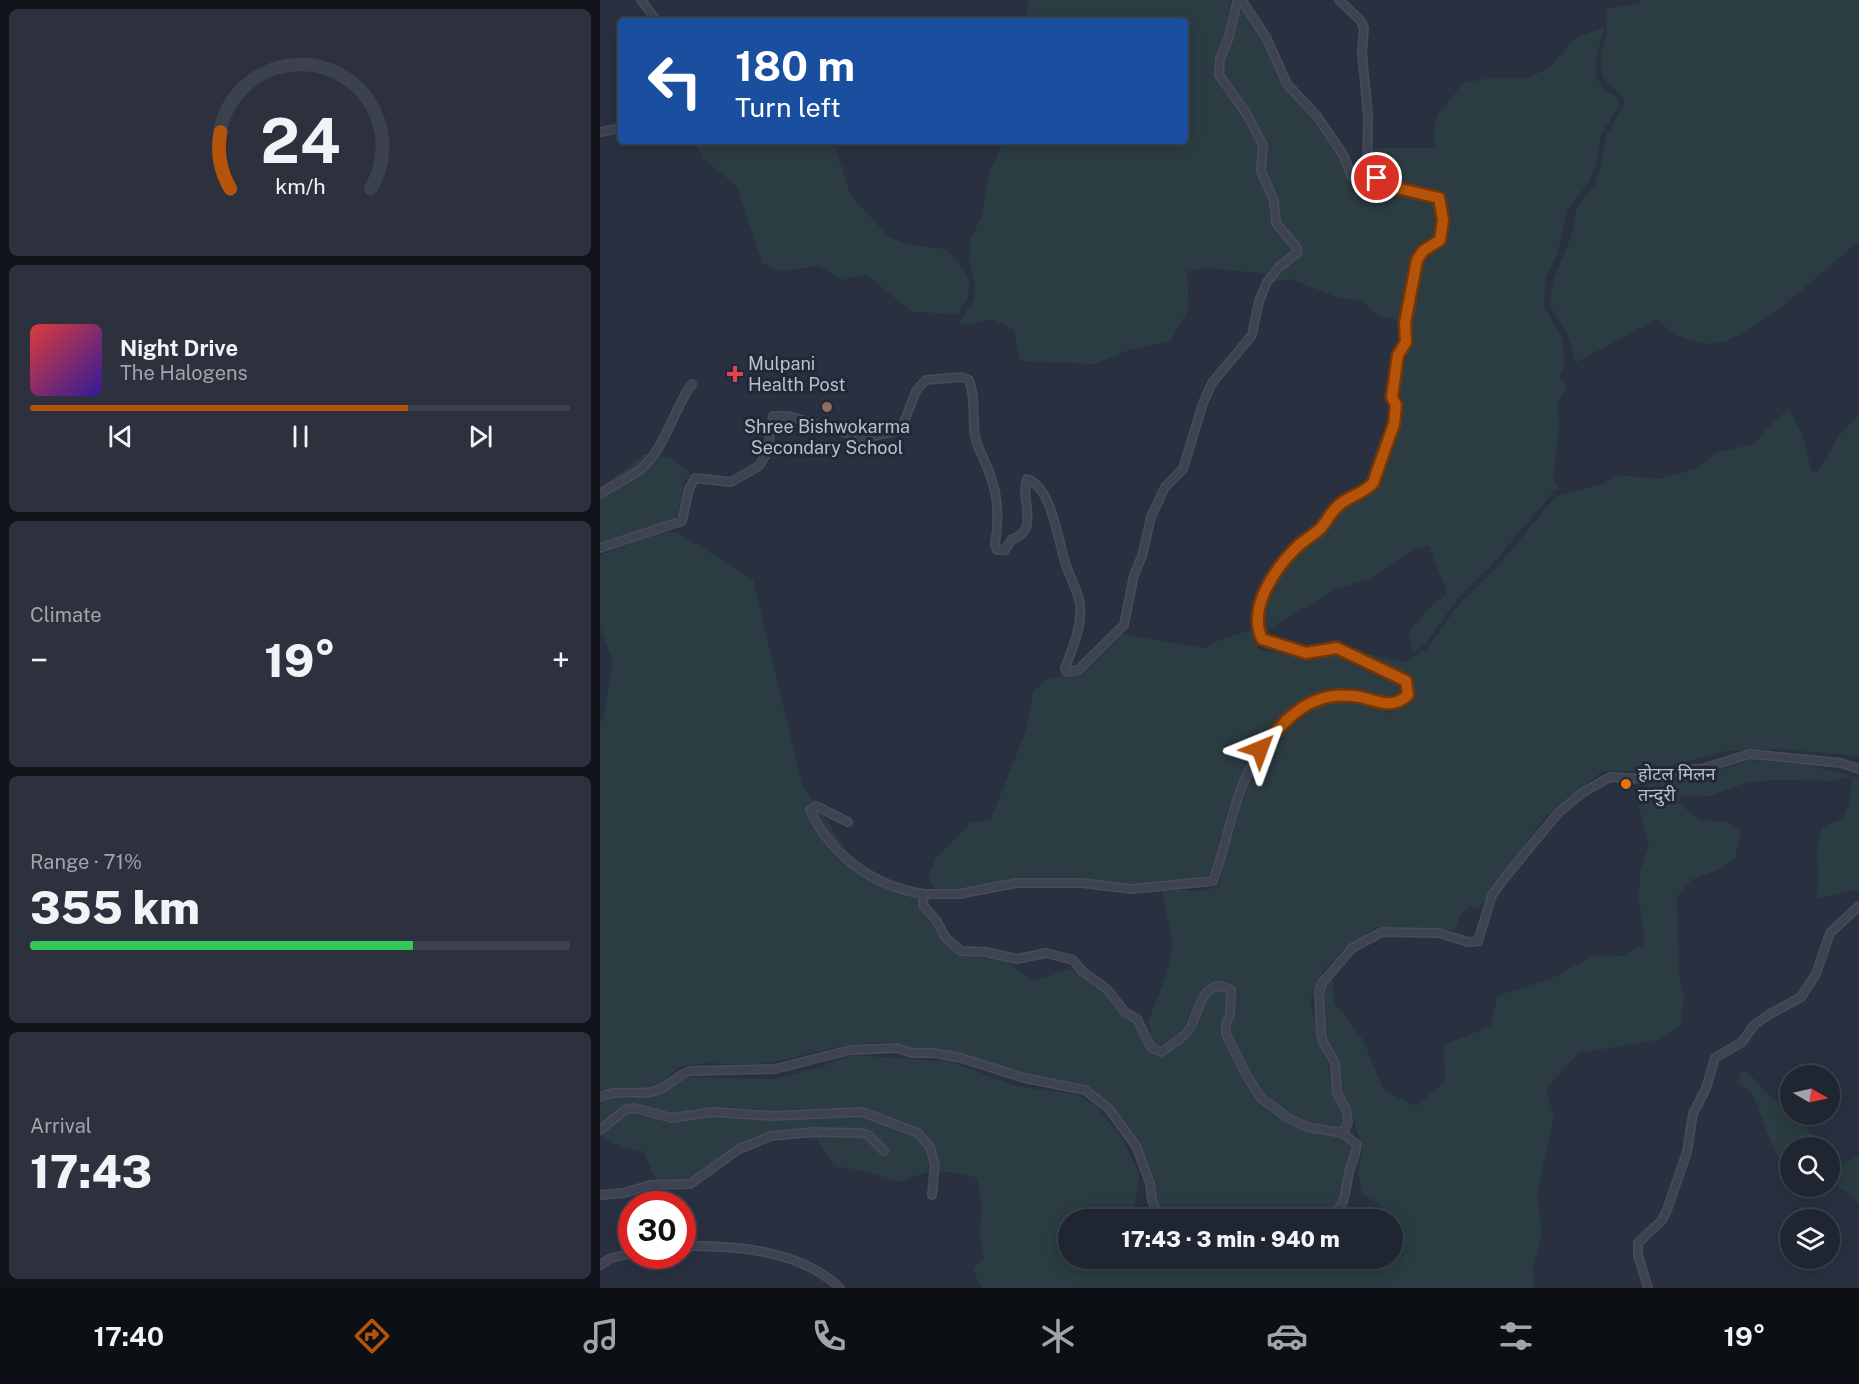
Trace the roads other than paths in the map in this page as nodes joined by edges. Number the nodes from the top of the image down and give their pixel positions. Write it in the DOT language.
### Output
graph roads {
  1 [pos="641,0"];
  2 [pos="1339,0"];
  3 [pos="655,18"];
  4 [pos="618,129"];
  5 [pos="600,132"];
  6 [pos="1367,174"];
  7 [pos="692,384"];
  8 [pos="600,494"];
  9 [pos="600,548"];
  10 [pos="1859,769"];
  11 [pos="848,822"];
  12 [pos="924,894"];
  13 [pos="1859,906"];
  14 [pos="600,1097"];
  15 [pos="600,1130"];
  16 [pos="1343,1133"];
  17 [pos="884,1151"];
  18 [pos="600,1195"];
  19 [pos="932,1195"];
  20 [pos="1156,1209"];
  21 [pos="1339,1209"];
  22 [pos="696,1247"];
  23 [pos="618,1256"];
  24 [pos="600,1265"];
  25 [pos="840,1288"];
  26 [pos="1648,1288"];
  1 -- 3 [label="street"];
  2 -- 6 [label="street"];
  4 -- 5 [label="street"];
  6 -- 9 [label="street"];
  6 -- 12 [label="street"];
  7 -- 8 [label="street"];
  10 -- 16 [label="street"];
  11 -- 12 [label="street"];
  12 -- 16 [label="street"];
  13 -- 26 [label="street"];
  14 -- 20 [label="street"];
  15 -- 19 [label="street"];
  16 -- 21 [label="street"];
  17 -- 18 [label="street"];
  22 -- 25 [label="street"];
  23 -- 24 [label="street"];
}
